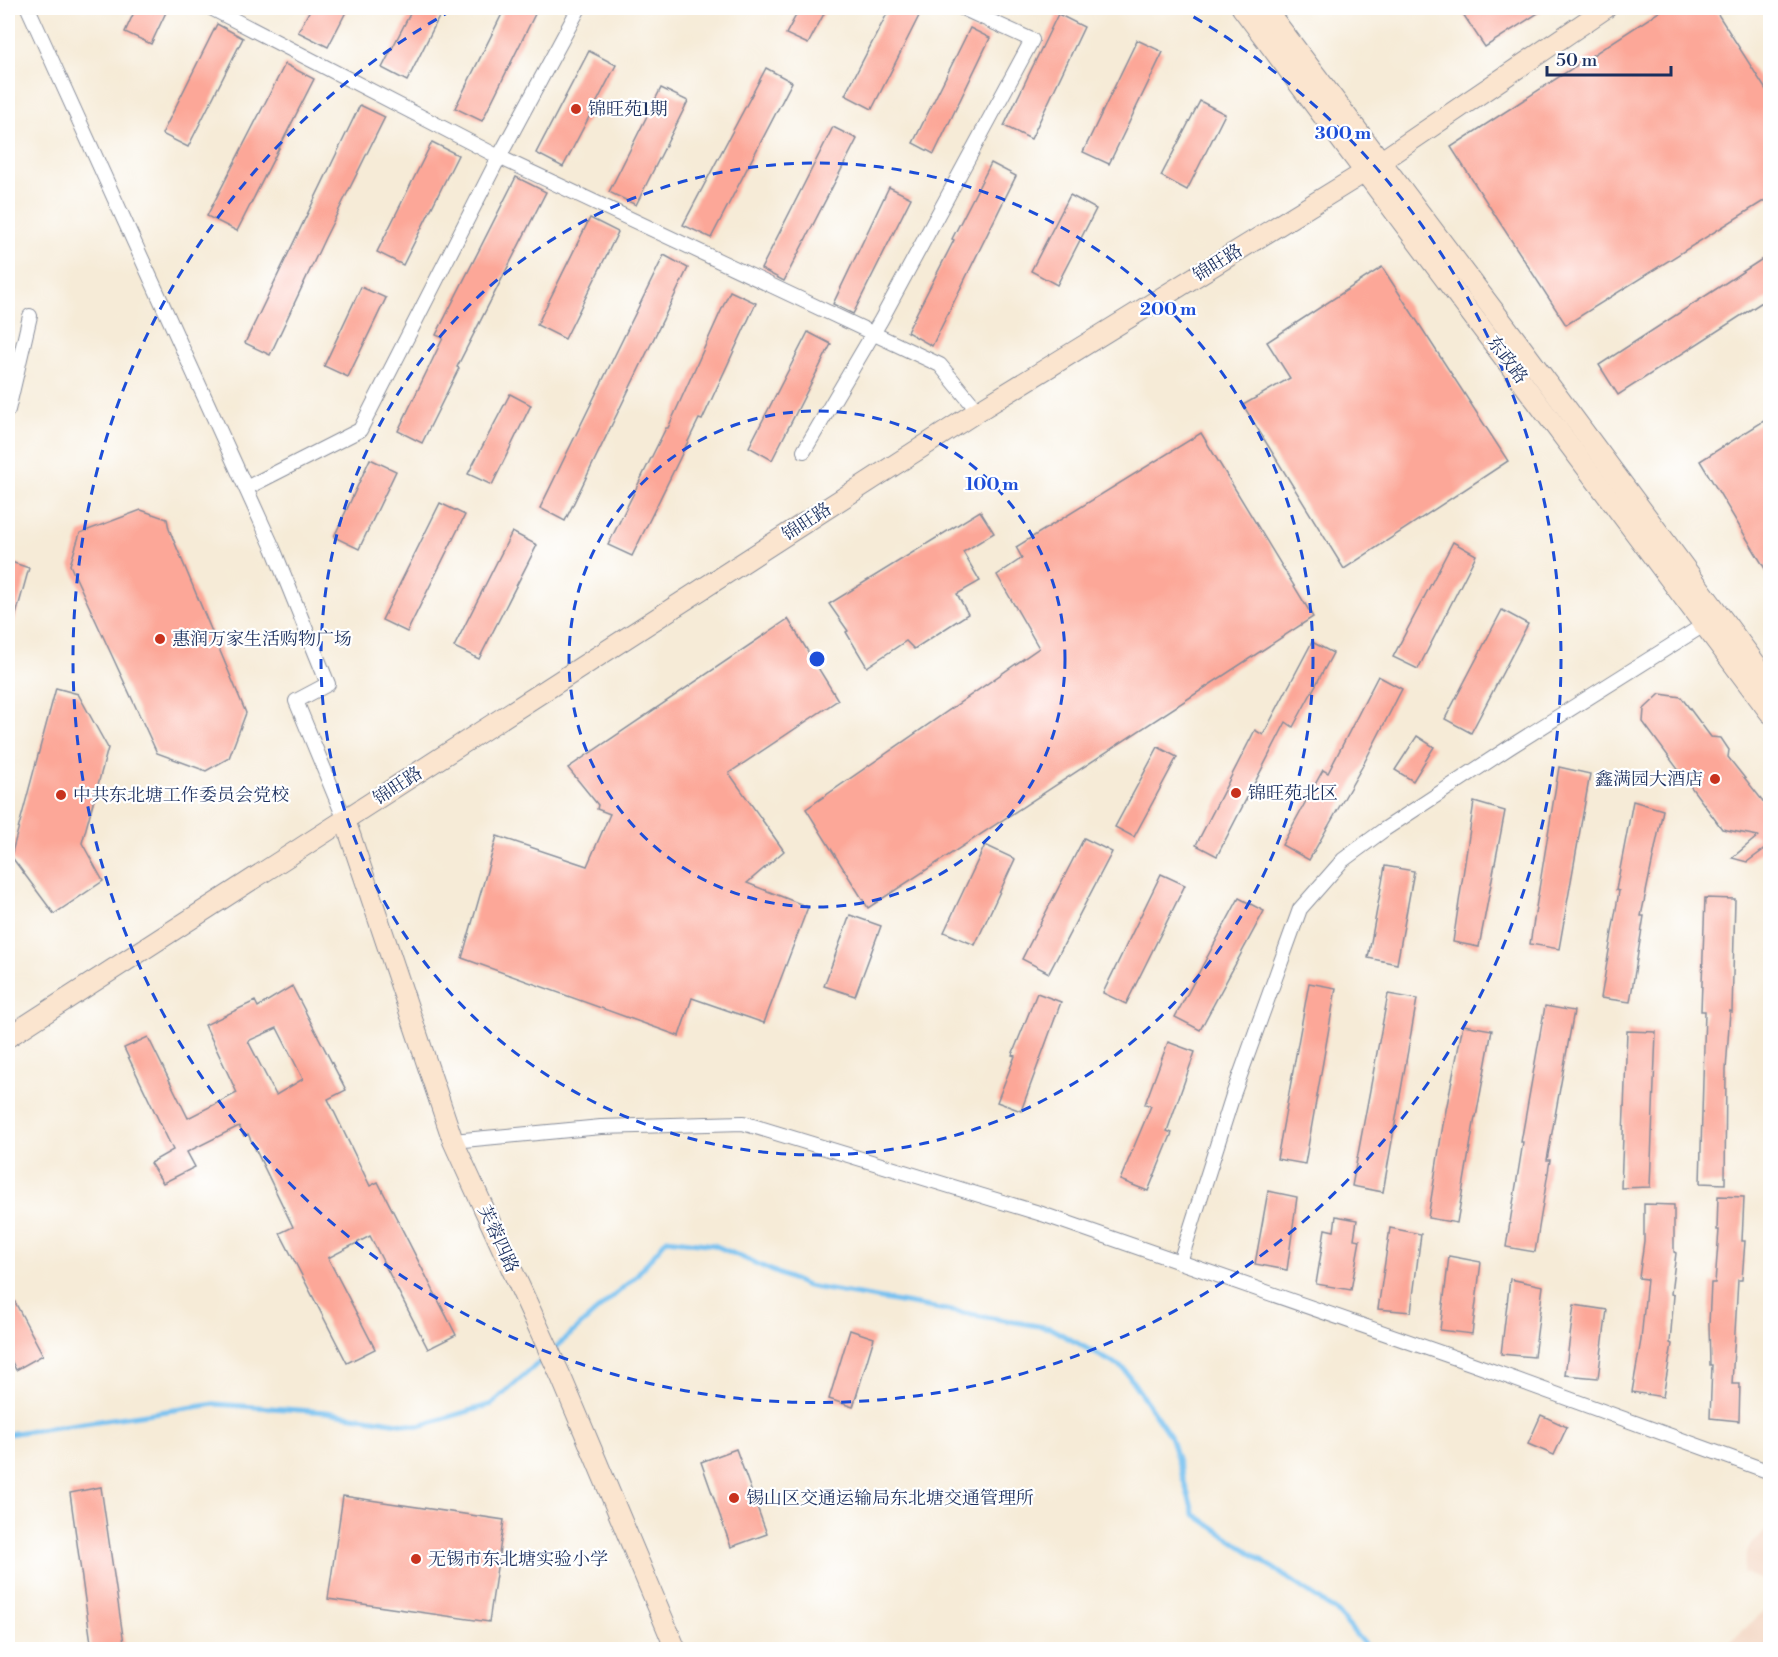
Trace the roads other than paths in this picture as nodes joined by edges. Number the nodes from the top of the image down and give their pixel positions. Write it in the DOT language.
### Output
graph roads {
  1 [pos="28,8"];
  2 [pos="211,8"];
  3 [pos="579,8"];
  4 [pos="962,8"];
  5 [pos="1242,8"];
  6 [pos="1265,8"];
  7 [pos="1606,8"];
  8 [pos="499,157"];
  9 [pos="1373,167"];
  10 [pos="30,316"];
  11 [pos="873,333"];
  12 [pos="8,410"];
  13 [pos="978,411"];
  14 [pos="804,451"];
  15 [pos="246,488"];
  16 [pos="1712,620"];
  17 [pos="1770,683"];
  18 [pos="1770,713"];
  19 [pos="345,820"];
  20 [pos="8,1037"];
  21 [pos="453,1141"];
  22 [pos="1180,1262"];
  23 [pos="1770,1472"];
  24 [pos="676,1650"];
  1 -- 15 [label="street"];
  2 -- 8 [label="street"];
  3 -- 8 [label="street"];
  4 -- 11 [label="street"];
  5 -- 9 [label="street, 东政路"];
  6 -- 9 [label="street, 东政路"];
  7 -- 9 [label="street, 锦旺路"];
  8 -- 11 [label="street"];
  8 -- 15 [label="street"];
  9 -- 13 [label="street, 锦旺路"];
  9 -- 16 [label="street, 东政路"];
  10 -- 12 [label="street"];
  11 -- 13 [label="street"];
  11 -- 14 [label="street"];
  13 -- 19 [label="street, 锦旺路"];
  15 -- 19 [label="street"];
  16 -- 17 [label="street, 东政路"];
  16 -- 18 [label="street, 东政路"];
  16 -- 22 [label="street"];
  19 -- 20 [label="street, 锦旺路"];
  19 -- 21 [label="street, 芙蓉四路"];
  21 -- 22 [label="street"];
  21 -- 24 [label="street, 芙蓉四路"];
  22 -- 23 [label="street"];
}
